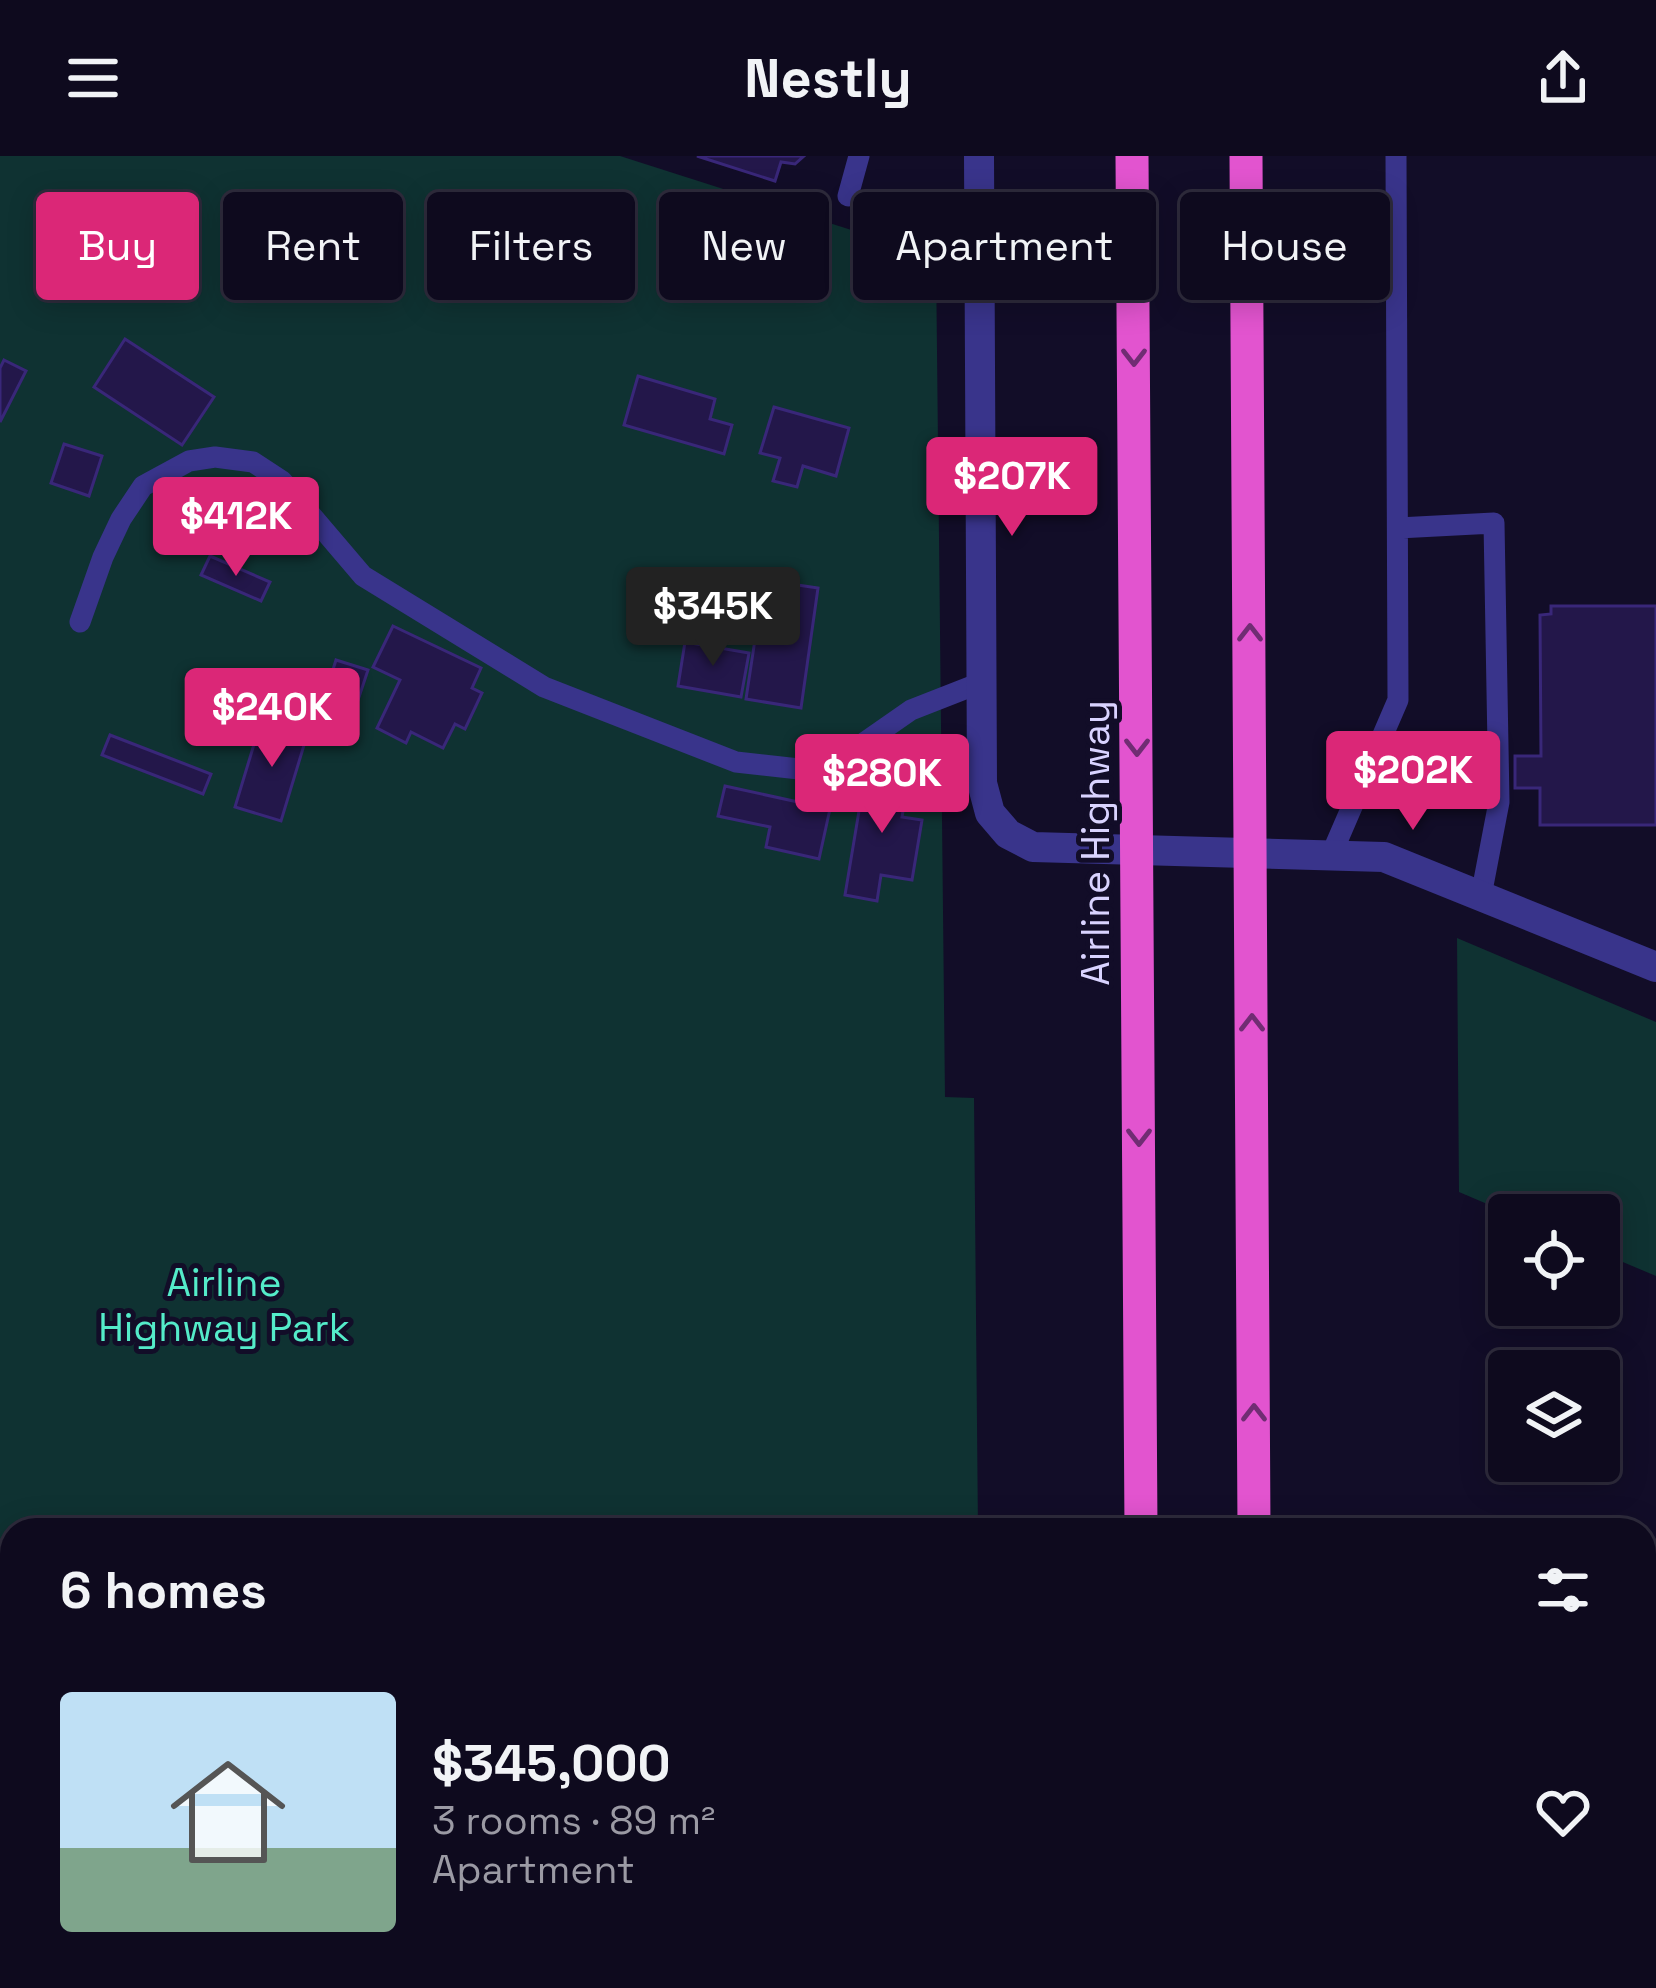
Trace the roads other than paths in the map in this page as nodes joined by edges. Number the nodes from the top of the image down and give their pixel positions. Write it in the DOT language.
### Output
graph roads {
  1 [pos="859,156"];
  2 [pos="979,156"];
  3 [pos="1132,156"];
  4 [pos="1246,156"];
  5 [pos="1396,156"];
  6 [pos="848,196"];
  7 [pos="1398,529"];
  8 [pos="80,622"];
  9 [pos="980,683"];
  10 [pos="1138,848"];
  11 [pos="1251,852"];
  12 [pos="1332,853"];
  13 [pos="1481,896"];
  14 [pos="1656,967"];
  15 [pos="1141,1518"];
  16 [pos="1254,1518"];
  1 -- 6 [label="lane"];
  2 -- 9 [label="street"];
  3 -- 10 [label="highway, Airline Highway, one-way"];
  11 -- 4 [label="highway, one-way"];
  5 -- 7 [label="lane"];
  7 -- 12 [label="lane"];
  7 -- 13 [label="lane"];
  8 -- 9 [label="lane"];
  9 -- 10 [label="street"];
  10 -- 11 [label="street"];
  10 -- 15 [label="highway, Airline Highway, one-way"];
  11 -- 12 [label="street"];
  16 -- 11 [label="highway, one-way"];
  12 -- 13 [label="street"];
  13 -- 14 [label="street"];
}
